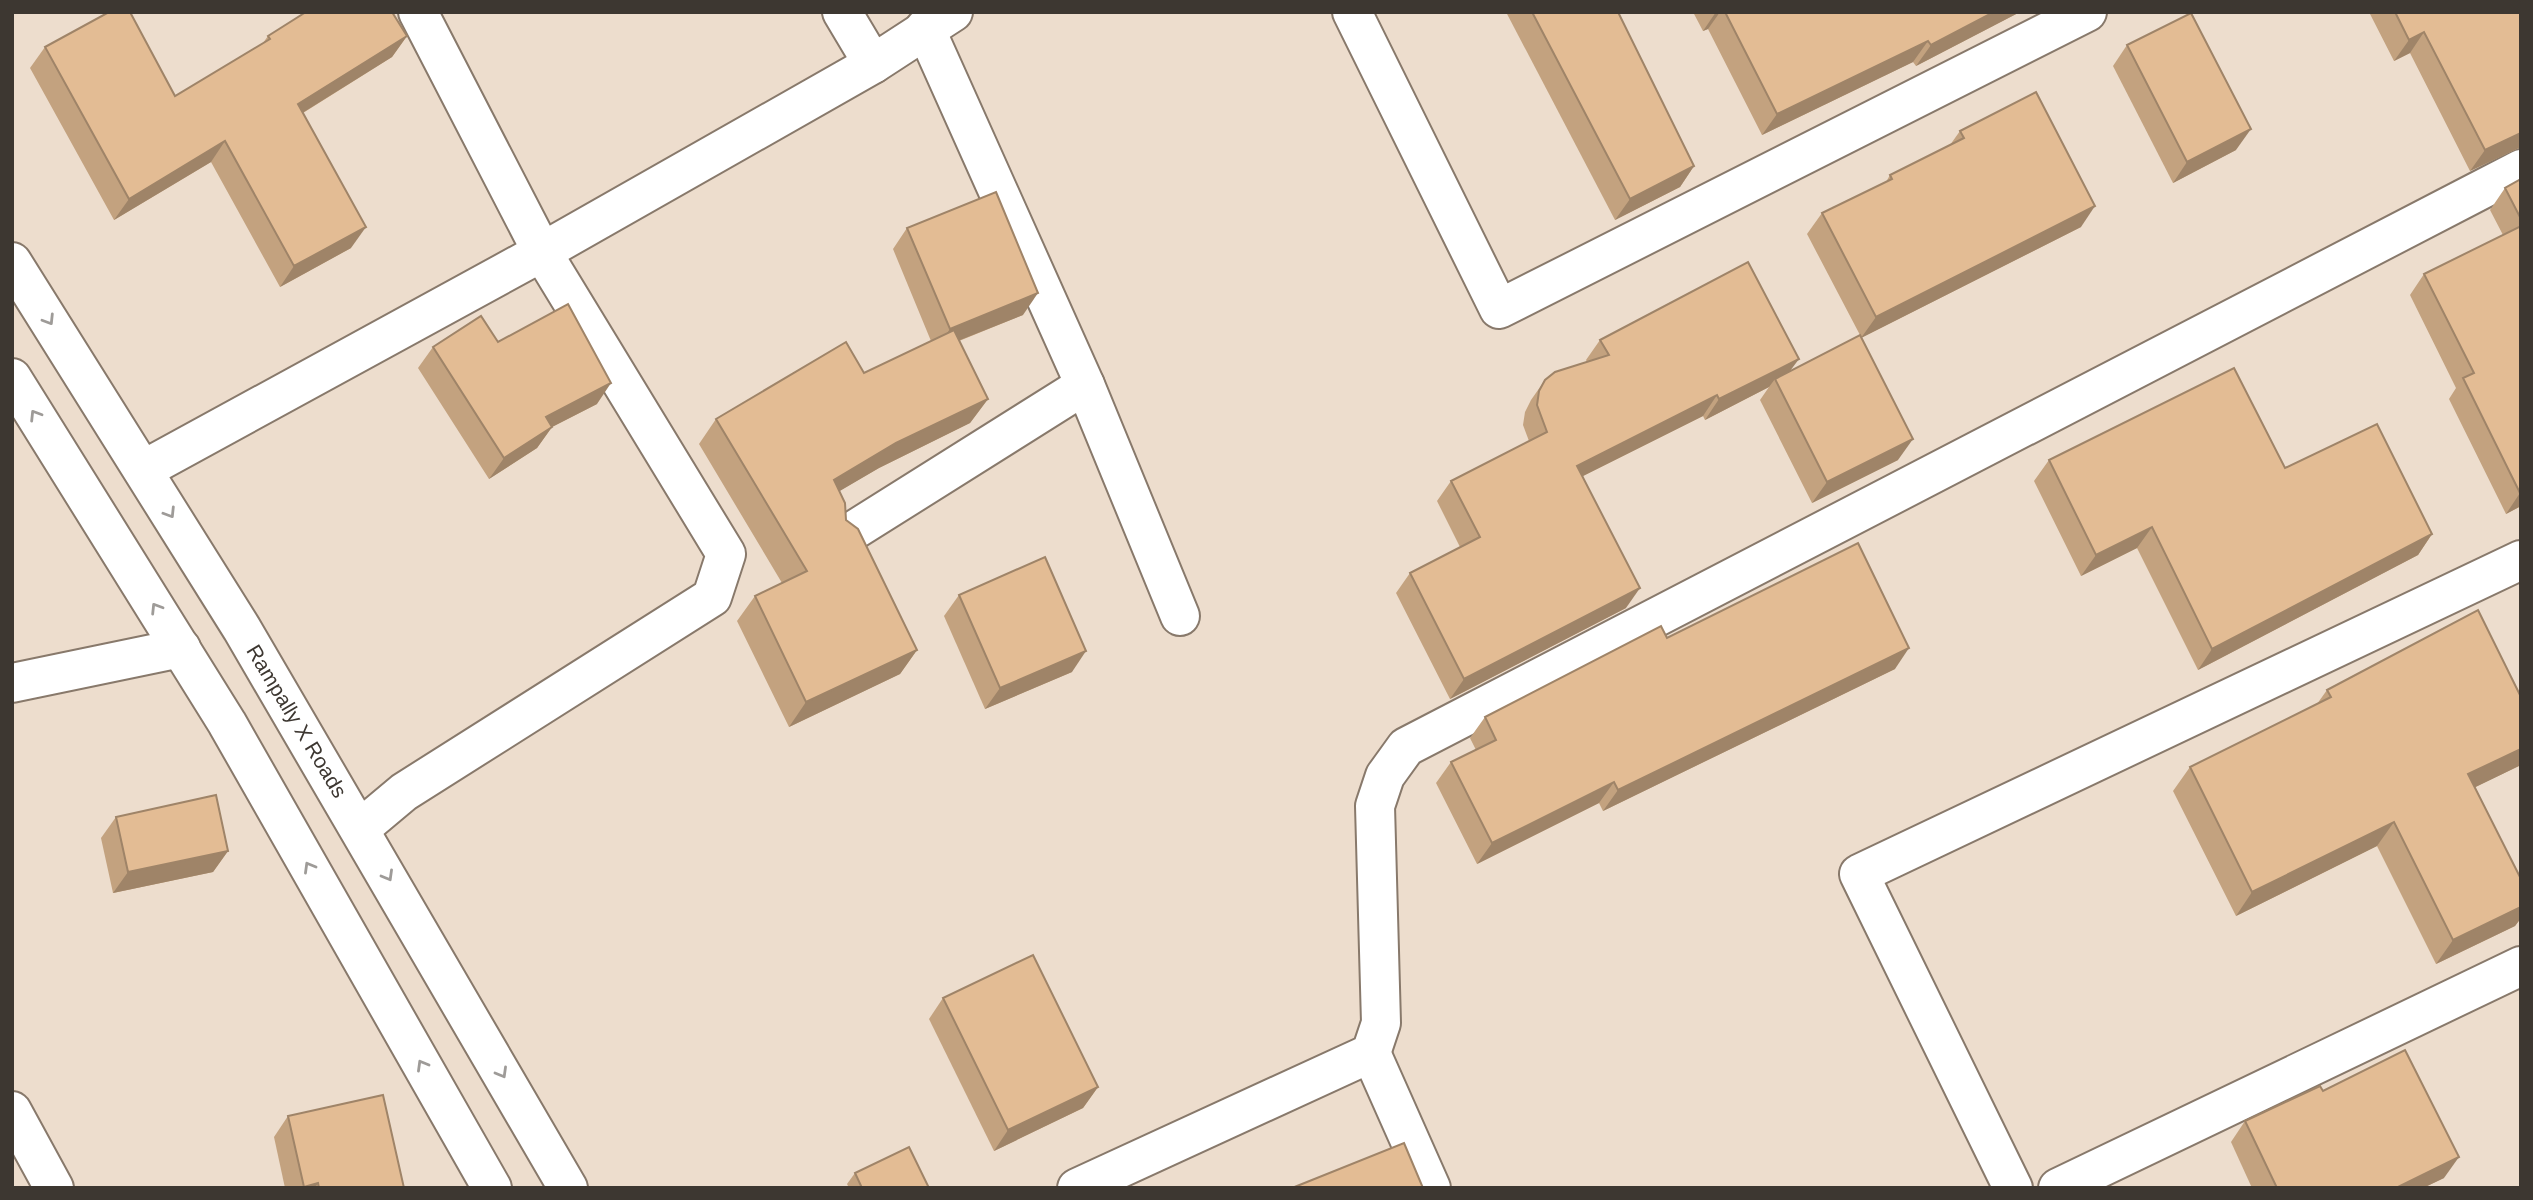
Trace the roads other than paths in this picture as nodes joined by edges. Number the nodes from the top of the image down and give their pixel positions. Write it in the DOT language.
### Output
graph roads {
  1 [pos="418,12"];
  2 [pos="842,12"];
  3 [pos="1352,12"];
  4 [pos="2087,12"];
  5 [pos="939,20"];
  6 [pos="873,64"];
  7 [pos="2521,169"];
  8 [pos="542,252"];
  9 [pos="12,262"];
  10 [pos="12,378"];
  11 [pos="1085,385"];
  12 [pos="143,470"];
  13 [pos="848,534"];
  14 [pos="2521,560"];
  15 [pos="1180,616"];
  16 [pos="181,648"];
  17 [pos="12,683"];
  18 [pos="360,828"];
  19 [pos="2521,966"];
  20 [pos="1371,1053"];
  21 [pos="12,1111"];
  22 [pos="54,1188"];
  23 [pos="492,1188"];
  24 [pos="568,1188"];
  25 [pos="1077,1188"];
  26 [pos="1431,1188"];
  27 [pos="2013,1188"];
  28 [pos="2058,1188"];
  1 -- 8 [label="street"];
  2 -- 6 [label="street"];
  3 -- 4 [label="street"];
  5 -- 6 [label="street"];
  5 -- 11 [label="street"];
  6 -- 8 [label="street"];
  7 -- 20 [label="street"];
  8 -- 12 [label="street"];
  8 -- 18 [label="street"];
  9 -- 12 [label="street, Rampally X Roads, one-way"];
  16 -- 10 [label="street, one-way"];
  11 -- 13 [label="street"];
  11 -- 15 [label="street"];
  12 -- 18 [label="street, Rampally X Roads, one-way"];
  14 -- 27 [label="street"];
  16 -- 17 [label="street"];
  23 -- 16 [label="street, one-way"];
  18 -- 24 [label="street, Rampally X Roads, one-way"];
  19 -- 28 [label="street"];
  20 -- 25 [label="street"];
  20 -- 26 [label="street"];
  21 -- 22 [label="street"];
}
